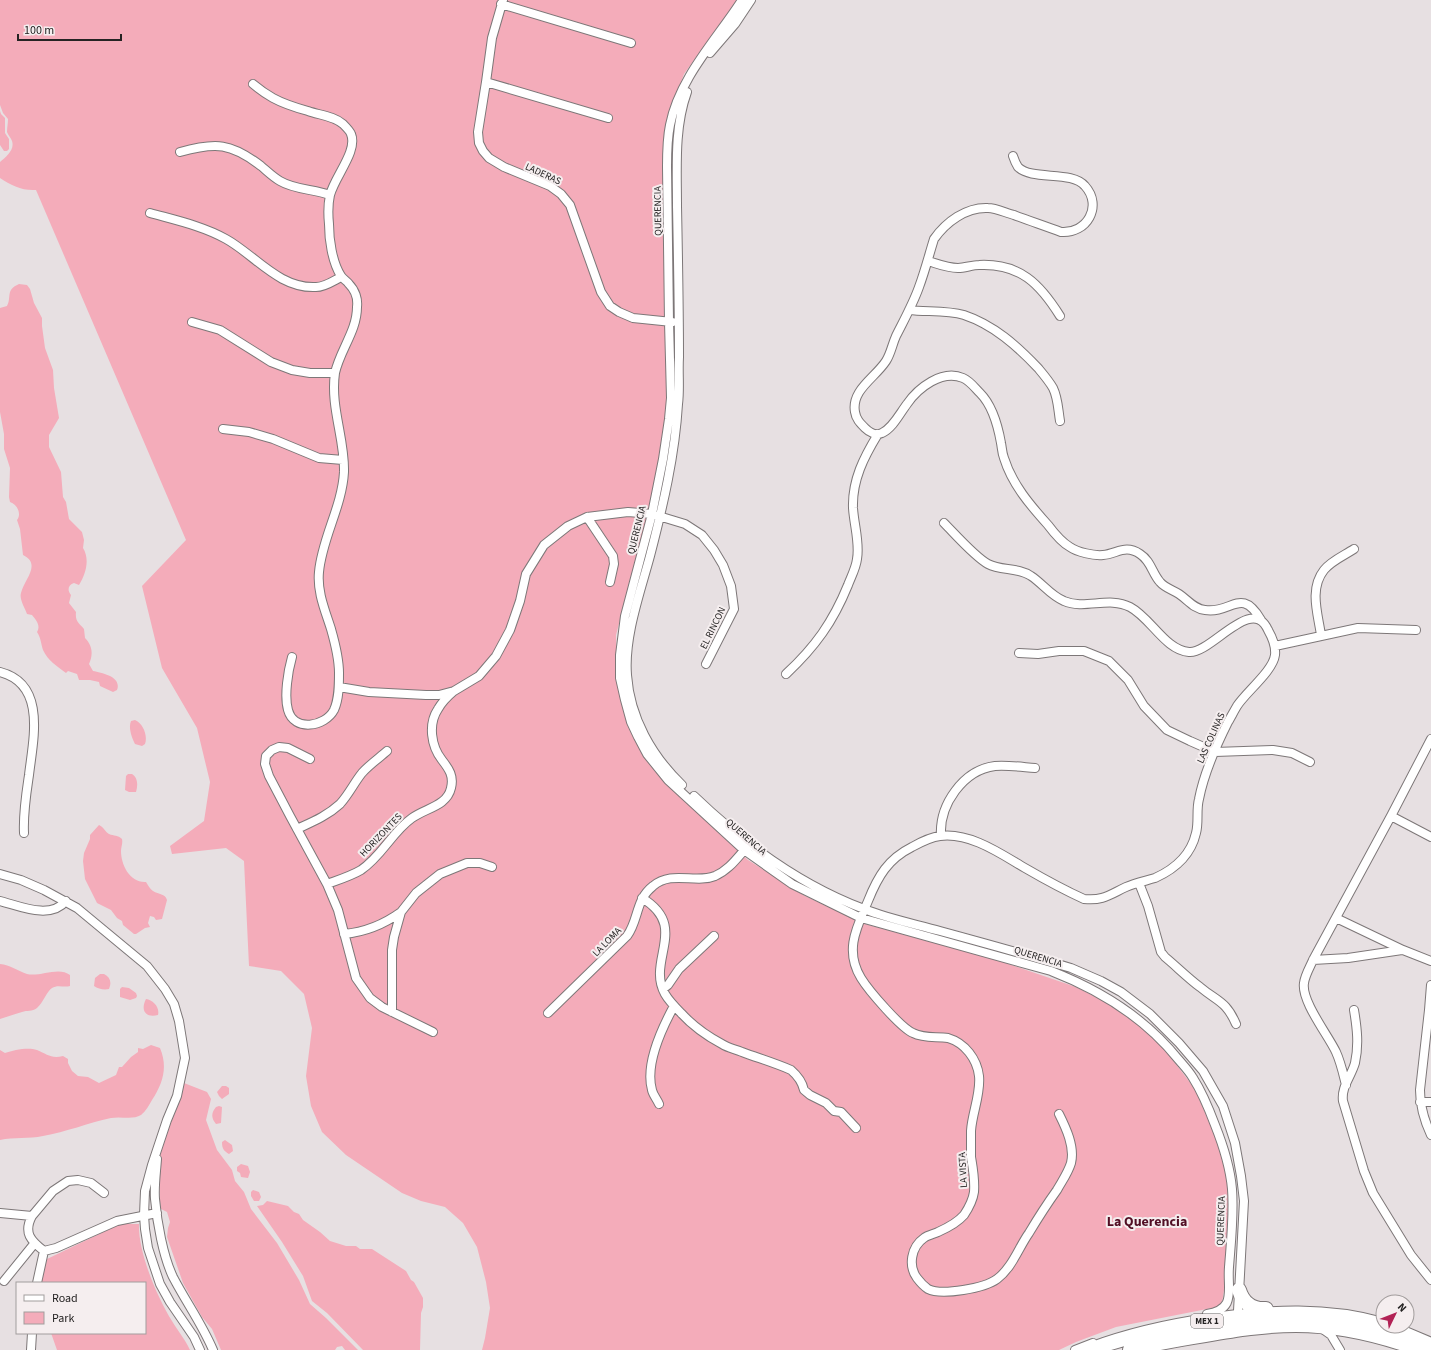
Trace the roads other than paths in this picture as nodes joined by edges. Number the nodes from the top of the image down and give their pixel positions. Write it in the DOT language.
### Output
graph roads {
  1 [pos="742,0"];
  2 [pos="751,0"];
  3 [pos="502,2"];
  4 [pos="631,43"];
  5 [pos="690,78"];
  6 [pos="486,82"];
  7 [pos="253,84"];
  8 [pos="608,118"];
  9 [pos="180,152"];
  10 [pos="1012,156"];
  11 [pos="330,195"];
  12 [pos="150,213"];
  13 [pos="928,261"];
  14 [pos="341,277"];
  15 [pos="909,310"];
  16 [pos="1060,316"];
  17 [pos="192,322"];
  18 [pos="669,322"];
  19 [pos="679,322"];
  20 [pos="335,373"];
  21 [pos="1060,421"];
  22 [pos="223,430"];
  23 [pos="878,434"];
  24 [pos="343,460"];
  25 [pos="656,515"];
  26 [pos="587,517"];
  27 [pos="944,523"];
  28 [pos="1354,549"];
  29 [pos="610,582"];
  30 [pos="1261,620"];
  31 [pos="1416,630"];
  32 [pos="1321,635"];
  33 [pos="1275,646"];
  34 [pos="1019,653"];
  35 [pos="292,657"];
  36 [pos="706,664"];
  37 [pos="0,672"];
  38 [pos="786,674"];
  39 [pos="339,687"];
  40 [pos="454,691"];
  41 [pos="1431,739"];
  42 [pos="387,750"];
  43 [pos="1215,752"];
  44 [pos="310,759"];
  45 [pos="1310,762"];
  46 [pos="1035,768"];
  47 [pos="1391,816"];
  48 [pos="297,829"];
  49 [pos="24,833"];
  50 [pos="941,836"];
  51 [pos="1431,837"];
  52 [pos="750,844"];
  53 [pos="744,850"];
  54 [pos="492,867"];
  55 [pos="0,874"];
  56 [pos="795,875"];
  57 [pos="1139,883"];
  58 [pos="327,884"];
  59 [pos="809,894"];
  60 [pos="642,898"];
  61 [pos="0,901"];
  62 [pos="66,902"];
  63 [pos="864,909"];
  64 [pos="400,912"];
  65 [pos="861,918"];
  66 [pos="1336,918"];
  67 [pos="344,934"];
  68 [pos="714,936"];
  69 [pos="1402,950"];
  70 [pos="995,951"];
  71 [pos="1313,960"];
  72 [pos="1431,962"];
  73 [pos="1431,986"];
  74 [pos="663,989"];
  75 [pos="674,1006"];
  76 [pos="1430,1009"];
  77 [pos="1354,1010"];
  78 [pos="392,1012"];
  79 [pos="548,1013"];
  80 [pos="1236,1024"];
  81 [pos="433,1032"];
  82 [pos="1346,1085"];
  83 [pos="1420,1102"];
  84 [pos="1431,1102"];
  85 [pos="659,1104"];
  86 [pos="1059,1114"];
  87 [pos="856,1128"];
  88 [pos="1431,1135"];
  89 [pos="1235,1143"];
  90 [pos="1224,1148"];
  91 [pos="157,1152"];
  92 [pos="104,1193"];
  93 [pos="0,1213"];
  94 [pos="157,1213"];
  95 [pos="144,1215"];
  96 [pos="32,1216"];
  97 [pos="34,1244"];
  98 [pos="1231,1246"];
  99 [pos="1242,1247"];
  100 [pos="44,1251"];
  101 [pos="1431,1280"];
  102 [pos="4,1281"];
  103 [pos="38,1282"];
  104 [pos="1239,1290"];
  105 [pos="1237,1317"];
  106 [pos="1351,1318"];
  107 [pos="1375,1323"];
  108 [pos="1317,1326"];
  109 [pos="32,1334"];
  110 [pos="1405,1334"];
  111 [pos="1431,1345"];
  112 [pos="31,1350"];
  113 [pos="200,1350"];
  114 [pos="213,1350"];
  115 [pos="1075,1350"];
  116 [pos="1090,1350"];
  117 [pos="1119,1350"];
  118 [pos="1130,1350"];
  119 [pos="1340,1350"];
  120 [pos="1421,1350"];
  1 -- 5 [label="street, QUERENCIA"];
  2 -- 5 [label="street, QUERENCIA"];
  3 -- 4 [label="street"];
  3 -- 6 [label="street, LADERAS"];
  5 -- 18 [label="street, QUERENCIA"];
  5 -- 19 [label="street, QUERENCIA"];
  6 -- 8 [label="street"];
  6 -- 18 [label="street, LADERAS"];
  7 -- 11 [label="street"];
  9 -- 11 [label="street"];
  10 -- 13 [label="street"];
  11 -- 14 [label="street"];
  12 -- 14 [label="street"];
  13 -- 15 [label="street"];
  13 -- 16 [label="street"];
  14 -- 20 [label="street"];
  15 -- 21 [label="street"];
  15 -- 23 [label="street"];
  17 -- 20 [label="street"];
  18 -- 19 [label="street, LADERAS"];
  18 -- 25 [label="street, QUERENCIA"];
  19 -- 25 [label="street, QUERENCIA"];
  20 -- 24 [label="street"];
  22 -- 24 [label="street"];
  23 -- 30 [label="street"];
  23 -- 38 [label="street"];
  24 -- 39 [label="street"];
  25 -- 26 [label="street, EL RINCON"];
  25 -- 36 [label="street, EL RINCON"];
  25 -- 52 [label="street, QUERENCIA"];
  25 -- 53 [label="street, QUERENCIA"];
  26 -- 29 [label="street"];
  26 -- 40 [label="street, EL RINCON"];
  27 -- 30 [label="street"];
  28 -- 32 [label="street"];
  30 -- 33 [label="street"];
  31 -- 32 [label="street"];
  32 -- 33 [label="street"];
  33 -- 43 [label="street, LAS COLINAS"];
  34 -- 43 [label="street"];
  35 -- 39 [label="street"];
  37 -- 49 [label="street"];
  39 -- 40 [label="street"];
  40 -- 58 [label="street, HORIZONTES"];
  41 -- 47 [label="street"];
  42 -- 48 [label="street"];
  43 -- 45 [label="street"];
  43 -- 57 [label="street, LAS COLINAS"];
  44 -- 48 [label="street"];
  46 -- 50 [label="street"];
  47 -- 51 [label="street"];
  47 -- 66 [label="street"];
  48 -- 58 [label="street"];
  50 -- 57 [label="street, LAS COLINAS"];
  50 -- 63 [label="street, LAS COLINAS"];
  52 -- 53 [label="street, LA LOMA"];
  52 -- 56 [label="street, QUERENCIA"];
  53 -- 56 [label="street"];
  53 -- 59 [label="street, QUERENCIA"];
  53 -- 60 [label="street, LA LOMA"];
  54 -- 64 [label="street"];
  55 -- 62 [label="street"];
  56 -- 63 [label="street, QUERENCIA"];
  57 -- 80 [label="street"];
  58 -- 67 [label="street"];
  59 -- 63 [label="street"];
  59 -- 65 [label="street, QUERENCIA"];
  60 -- 74 [label="street"];
  60 -- 79 [label="street, LA LOMA"];
  61 -- 62 [label="street"];
  62 -- 91 [label="street"];
  63 -- 65 [label="street, LAS COLINAS"];
  63 -- 70 [label="street, QUERENCIA"];
  64 -- 67 [label="street"];
  64 -- 78 [label="street"];
  65 -- 70 [label="street, QUERENCIA"];
  65 -- 86 [label="street, LA VISTA"];
  66 -- 69 [label="street"];
  66 -- 71 [label="street"];
  67 -- 78 [label="street"];
  68 -- 74 [label="street"];
  69 -- 71 [label="street"];
  69 -- 72 [label="street"];
  70 -- 89 [label="street, QUERENCIA"];
  70 -- 90 [label="street, QUERENCIA"];
  71 -- 82 [label="street"];
  73 -- 76 [label="street"];
  74 -- 75 [label="street"];
  75 -- 85 [label="street"];
  75 -- 87 [label="street"];
  76 -- 83 [label="street"];
  77 -- 82 [label="street"];
  78 -- 81 [label="street"];
  82 -- 101 [label="street"];
  83 -- 84 [label="street"];
  83 -- 88 [label="street"];
  89 -- 90 [label="street"];
  89 -- 99 [label="street, QUERENCIA"];
  90 -- 98 [label="street, QUERENCIA"];
  91 -- 94 [label="street"];
  91 -- 95 [label="street"];
  92 -- 96 [label="street"];
  93 -- 96 [label="street"];
  94 -- 95 [label="street"];
  94 -- 114 [label="street"];
  95 -- 100 [label="street"];
  95 -- 113 [label="street"];
  96 -- 97 [label="street"];
  97 -- 100 [label="street"];
  97 -- 102 [label="street"];
  98 -- 99 [label="street"];
  98 -- 115 [label="street, QUERENCIA"];
  99 -- 104 [label="street, QUERENCIA"];
  100 -- 103 [label="street"];
  104 -- 105 [label="street, QUERENCIA"];
  104 -- 106 [label="highway"];
  105 -- 106 [label="highway, MEX 1"];
  105 -- 116 [label="highway, MEX 1"];
  105 -- 117 [label="highway"];
  106 -- 107 [label="highway, MEX 1"];
  108 -- 118 [label="highway, MEX 1"];
  108 -- 119 [label="street"];
  108 -- 120 [label="highway, MEX 1"];
  109 -- 112 [label="street"];
  110 -- 111 [label="highway"];
}
